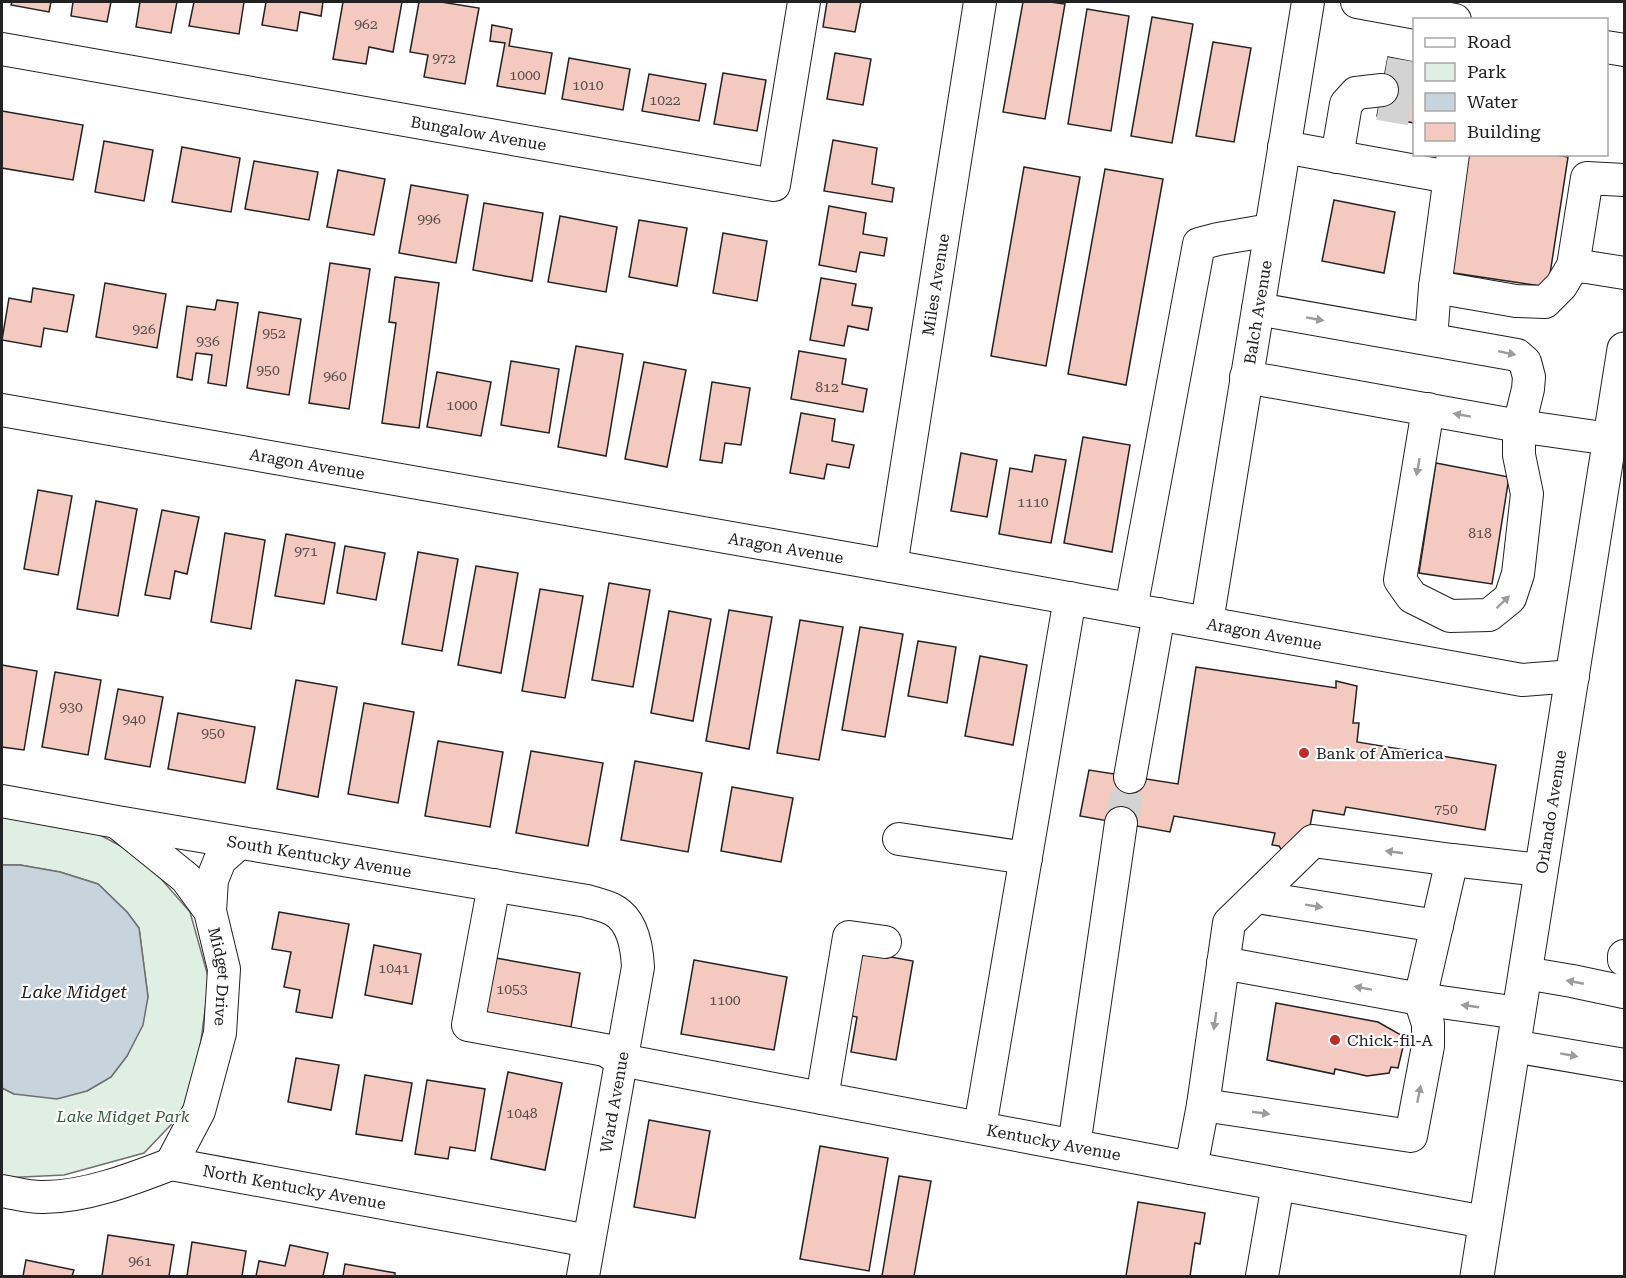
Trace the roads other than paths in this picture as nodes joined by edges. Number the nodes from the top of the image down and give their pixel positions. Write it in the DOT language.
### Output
graph roads {
  1 [pos="804,2"];
  2 [pos="980,2"];
  3 [pos="1308,2"];
  4 [pos="1357,2"];
  5 [pos="1444,18"];
  6 [pos="1608,47"];
  7 [pos="2,49"];
  8 [pos="1624,51"];
  9 [pos="1375,90"];
  10 [pos="1284,147"];
  11 [pos="1337,157"];
  12 [pos="1451,166"];
  13 [pos="1586,166"];
  14 [pos="1624,180"];
  15 [pos="1270,230"];
  16 [pos="1573,266"];
  17 [pos="1624,273"];
  18 [pos="1435,287"];
  19 [pos="1258,309"];
  20 [pos="1431,339"];
  21 [pos="1624,350"];
  22 [pos="1246,377"];
  23 [pos="1428,409"];
  24 [pos="2,410"];
  25 [pos="1519,426"];
  26 [pos="1610,439"];
  27 [pos="891,566"];
  28 [pos="1070,598"];
  29 [pos="1145,611"];
  30 [pos="1450,616"];
  31 [pos="1206,622"];
  32 [pos="1442,665"];
  33 [pos="1573,676"];
  34 [pos="1131,768"];
  35 [pos="2,801"];
  36 [pos="117,822"];
  37 [pos="1121,823"];
  38 [pos="899,839"];
  39 [pos="239,843"];
  40 [pos="1026,858"];
  41 [pos="1452,860"];
  42 [pos="1541,870"];
  43 [pos="494,885"];
  44 [pos="1257,897"];
  45 [pos="210,911"];
  46 [pos="1437,926"];
  47 [pos="630,928"];
  48 [pos="885,942"];
  49 [pos="1223,963"];
  50 [pos="1525,973"];
  51 [pos="1624,992"];
  52 [pos="1420,999"];
  53 [pos="1519,1013"];
  54 [pos="1513,1046"];
  55 [pos="621,1060"];
  56 [pos="1624,1065"];
  57 [pos="822,1098"];
  58 [pos="1203,1105"];
  59 [pos="980,1127"];
  60 [pos="1074,1146"];
  61 [pos="171,1164"];
  62 [pos="1191,1168"];
  63 [pos="1278,1184"];
  64 [pos="2,1191"];
  65 [pos="1485,1222"];
  66 [pos="590,1241"];
  67 [pos="1275,1272"];
  68 [pos="583,1276"];
  69 [pos="1477,1276"];
  1 -- 7 [label="street, Bungalow Avenue"];
  2 -- 27 [label="street, Miles Avenue"];
  3 -- 10 [label="street, Balch Avenue"];
  4 -- 5 [label="street"];
  6 -- 8 [label="street"];
  9 -- 11 [label="street"];
  10 -- 11 [label="street"];
  10 -- 15 [label="street, Balch Avenue"];
  11 -- 12 [label="street"];
  12 -- 18 [label="street"];
  13 -- 14 [label="street"];
  13 -- 16 [label="street"];
  15 -- 19 [label="street, Balch Avenue"];
  15 -- 29 [label="street"];
  16 -- 17 [label="street"];
  16 -- 18 [label="street"];
  18 -- 20 [label="street"];
  19 -- 20 [label="street, one-way"];
  19 -- 22 [label="street, Balch Avenue"];
  20 -- 25 [label="street, one-way"];
  21 -- 26 [label="main road, Orlando Avenue"];
  22 -- 23 [label="street"];
  22 -- 31 [label="street, Balch Avenue"];
  25 -- 23 [label="street, one-way"];
  23 -- 30 [label="street, one-way"];
  24 -- 27 [label="street, Aragon Avenue"];
  25 -- 26 [label="street"];
  30 -- 25 [label="street, one-way"];
  26 -- 33 [label="main road, Orlando Avenue"];
  27 -- 28 [label="street, Aragon Avenue"];
  28 -- 29 [label="street, Aragon Avenue"];
  28 -- 40 [label="street"];
  29 -- 31 [label="street, Aragon Avenue"];
  29 -- 34 [label="street"];
  30 -- 32 [label="street"];
  31 -- 32 [label="street, Aragon Avenue"];
  32 -- 33 [label="street, Aragon Avenue"];
  33 -- 42 [label="main road, Orlando Avenue"];
  35 -- 36 [label="street, South Kentucky Avenue"];
  36 -- 39 [label="street, South Kentucky Avenue"];
  36 -- 45 [label="street, Midget Drive"];
  37 -- 60 [label="street"];
  38 -- 40 [label="street"];
  39 -- 43 [label="street, South Kentucky Avenue"];
  39 -- 45 [label="street"];
  40 -- 59 [label="street"];
  41 -- 42 [label="street"];
  41 -- 44 [label="street, one-way"];
  41 -- 46 [label="street"];
  42 -- 50 [label="main road, Orlando Avenue"];
  43 -- 47 [label="street, South Kentucky Avenue"];
  43 -- 55 [label="street, Kentucky Avenue"];
  44 -- 46 [label="street, one-way"];
  44 -- 49 [label="street"];
  45 -- 61 [label="street, Midget Drive"];
  46 -- 52 [label="street"];
  47 -- 55 [label="street, Ward Avenue"];
  48 -- 57 [label="street"];
  52 -- 49 [label="street, one-way"];
  49 -- 58 [label="street, one-way"];
  51 -- 50 [label="street, one-way"];
  50 -- 53 [label="main road, Orlando Avenue"];
  53 -- 52 [label="street, one-way"];
  58 -- 52 [label="street, one-way"];
  53 -- 54 [label="main road, Orlando Avenue"];
  54 -- 56 [label="street, one-way"];
  54 -- 65 [label="main road, Orlando Avenue"];
  55 -- 57 [label="street, Kentucky Avenue"];
  55 -- 66 [label="street, Ward Avenue"];
  57 -- 59 [label="street, Kentucky Avenue"];
  58 -- 62 [label="street"];
  59 -- 60 [label="street, Kentucky Avenue"];
  60 -- 62 [label="street, Kentucky Avenue"];
  61 -- 64 [label="street"];
  61 -- 66 [label="street, North Kentucky Avenue"];
  62 -- 63 [label="street, Kentucky Avenue"];
  63 -- 65 [label="street, Kentucky Avenue"];
  63 -- 67 [label="street"];
  65 -- 69 [label="main road, Orlando Avenue"];
  66 -- 68 [label="street, Ward Avenue"];
}
